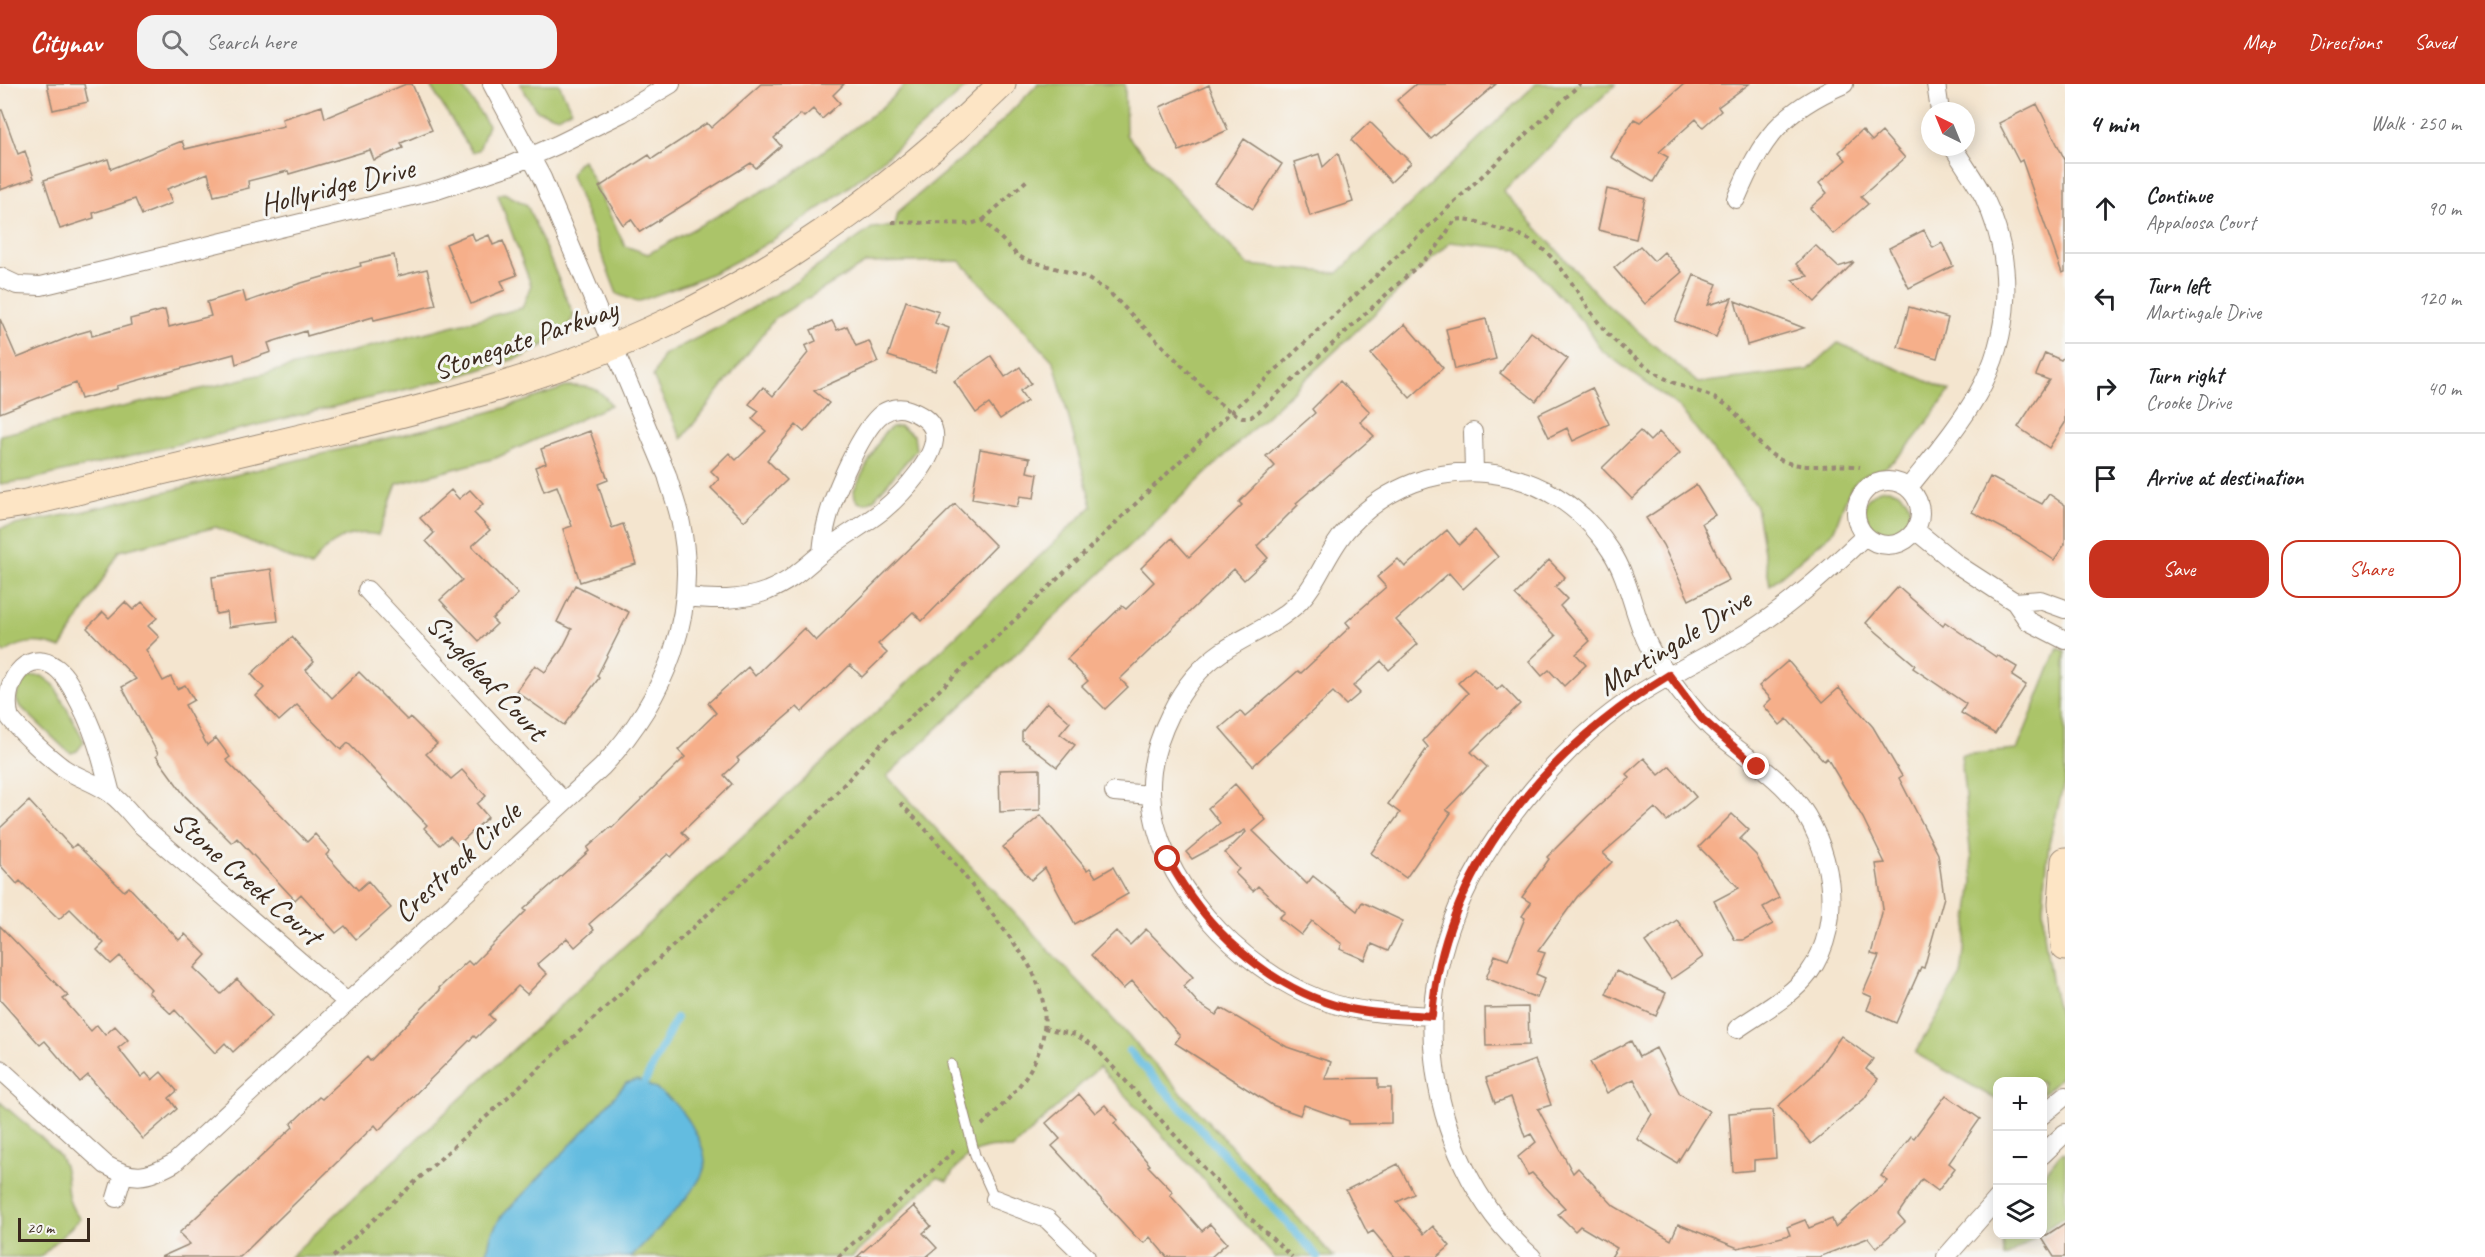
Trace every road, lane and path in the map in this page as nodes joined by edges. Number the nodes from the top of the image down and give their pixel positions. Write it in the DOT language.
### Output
graph roads {
  1 [pos="492,84"];
  2 [pos="671,84"];
  3 [pos="1002,84"];
  4 [pos="1580,84"];
  5 [pos="1844,84"];
  6 [pos="1936,84"];
  7 [pos="1939,102"];
  8 [pos="531,156"];
  9 [pos="1959,156"];
  10 [pos="1027,180"];
  11 [pos="1736,199"];
  12 [pos="983,220"];
  13 [pos="892,222"];
  14 [pos="0,277"];
  15 [pos="612,347"];
  16 [pos="1231,412"];
  17 [pos="1473,432"];
  18 [pos="1860,467"];
  19 [pos="1474,471"];
  20 [pos="1909,487"];
  21 [pos="0,507"];
  22 [pos="1915,531"];
  23 [pos="1865,536"];
  24 [pos="822,553"];
  25 [pos="367,590"];
  26 [pos="686,597"];
  27 [pos="2015,602"];
  28 [pos="2065,609"];
  29 [pos="2065,640"];
  30 [pos="1669,675"];
  31 [pos="1114,792"];
  32 [pos="111,794"];
  33 [pos="1151,795"];
  34 [pos="564,802"];
  35 [pos="900,803"];
  36 [pos="2065,861"];
  37 [pos="2065,947"];
  38 [pos="347,1002"];
  39 [pos="1432,1016"];
  40 [pos="1044,1028"];
  41 [pos="1737,1029"];
  42 [pos="951,1064"];
  43 [pos="0,1069"];
  44 [pos="2065,1096"];
  45 [pos="2047,1112"];
  46 [pos="2065,1133"];
  47 [pos="970,1136"];
  48 [pos="2047,1151"];
  49 [pos="123,1175"];
  50 [pos="116,1198"];
  51 [pos="995,1199"];
  52 [pos="1993,1205"];
  53 [pos="1956,1254"];
  54 [pos="333,1257"];
  55 [pos="838,1257"];
  56 [pos="1086,1257"];
  57 [pos="1292,1257"];
  58 [pos="1532,1257"];
  1 -- 8 [label="street, Crestrock Circle"];
  2 -- 8 [label="street, Hollyridge Drive"];
  3 -- 15 [label="street, Stonegate Parkway"];
  4 -- 16 [label="path"];
  5 -- 11 [label="street"];
  6 -- 7 [label="street"];
  8 -- 14 [label="street, Hollyridge Drive"];
  8 -- 15 [label="street, Crestrock Circle"];
  9 -- 20 [label="street"];
  10 -- 12 [label="path"];
  12 -- 13 [label="path"];
  12 -- 16 [label="path"];
  15 -- 21 [label="street, Stonegate Parkway"];
  15 -- 26 [label="street, Crestrock Circle"];
  16 -- 18 [label="path"];
  16 -- 54 [label="path"];
  17 -- 19 [label="street"];
  19 -- 30 [label="street"];
  19 -- 33 [label="street"];
  20 -- 22 [label="street"];
  20 -- 23 [label="street"];
  22 -- 23 [label="street"];
  22 -- 27 [label="street"];
  23 -- 30 [label="street, Martingale Drive"];
  24 -- 24 [label="street"];
  24 -- 26 [label="street"];
  25 -- 34 [label="street, Singleleaf Court"];
  26 -- 34 [label="street, Crestrock Circle"];
  27 -- 28 [label="street"];
  27 -- 29 [label="street"];
  30 -- 39 [label="street, Martingale Drive"];
  30 -- 41 [label="street"];
  31 -- 33 [label="street"];
  32 -- 32 [label="street, Stone Creek Court"];
  32 -- 38 [label="street, Stone Creek Court"];
  33 -- 39 [label="street"];
  34 -- 38 [label="street, Crestrock Circle"];
  35 -- 40 [label="path"];
  36 -- 37 [label="street"];
  38 -- 49 [label="street, Crestrock Circle"];
  39 -- 58 [label="street, Martingale Drive"];
  40 -- 47 [label="path"];
  40 -- 57 [label="path"];
  42 -- 47 [label="lane"];
  43 -- 49 [label="street"];
  44 -- 45 [label="street"];
  46 -- 48 [label="street"];
  47 -- 51 [label="lane"];
  47 -- 55 [label="path"];
  49 -- 50 [label="street"];
  51 -- 56 [label="street"];
  52 -- 53 [label="street"];
}
